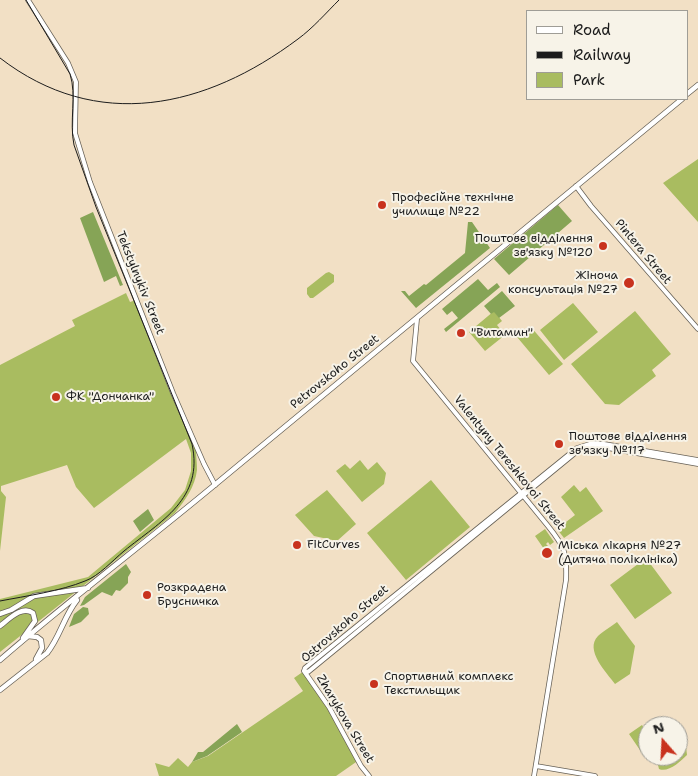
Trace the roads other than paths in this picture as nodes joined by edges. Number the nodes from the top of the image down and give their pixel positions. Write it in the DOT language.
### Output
graph roads {
  1 [pos="28,0"];
  2 [pos="698,85"];
  3 [pos="688,93"];
  4 [pos="681,100"];
  5 [pos="576,186"];
  6 [pos="417,319"];
  7 [pos="698,329"];
  8 [pos="667,456"];
  9 [pos="698,460"];
  10 [pos="698,464"];
  11 [pos="215,485"];
  12 [pos="522,494"];
  13 [pos="88,588"];
  14 [pos="0,614"];
  15 [pos="0,626"];
  16 [pos="28,636"];
  17 [pos="14,648"];
  18 [pos="0,660"];
  19 [pos="26,669"];
  20 [pos="304,671"];
  21 [pos="0,690"];
  22 [pos="536,766"];
  23 [pos="369,776"];
  24 [pos="534,776"];
  25 [pos="595,776"];
  1 -- 11 [label="street, Tekstylnykiv Street"];
  2 -- 3 [label="main road"];
  4 -- 5 [label="main road, Petrovskoho Street"];
  5 -- 6 [label="main road, Petrovskoho Street"];
  5 -- 7 [label="street, Pintera Street"];
  6 -- 11 [label="main road, Petrovskoho Street"];
  6 -- 12 [label="street, Valentyny Tereshkovoi Street"];
  8 -- 9 [label="street, Ostrovskoho Street"];
  8 -- 10 [label="street, Ostrovskoho Street"];
  8 -- 12 [label="street, Ostrovskoho Street"];
  11 -- 13 [label="main road, Petrovskoho Street"];
  12 -- 20 [label="street, Ostrovskoho Street"];
  12 -- 22 [label="street, Valentyny Tereshkovoi Street"];
  13 -- 14 [label="main road"];
  13 -- 16 [label="main road, Petrovskoho Street"];
  13 -- 19 [label="main road"];
  15 -- 17 [label="main road"];
  16 -- 17 [label="main road, Petrovskoho Street"];
  16 -- 19 [label="main road"];
  17 -- 18 [label="main road, Petrovskoho Street"];
  19 -- 21 [label="main road"];
  20 -- 23 [label="street, Zharykova Street"];
  22 -- 24 [label="street, Valentyny Tereshkovoi Street"];
  22 -- 25 [label="street"];
}
